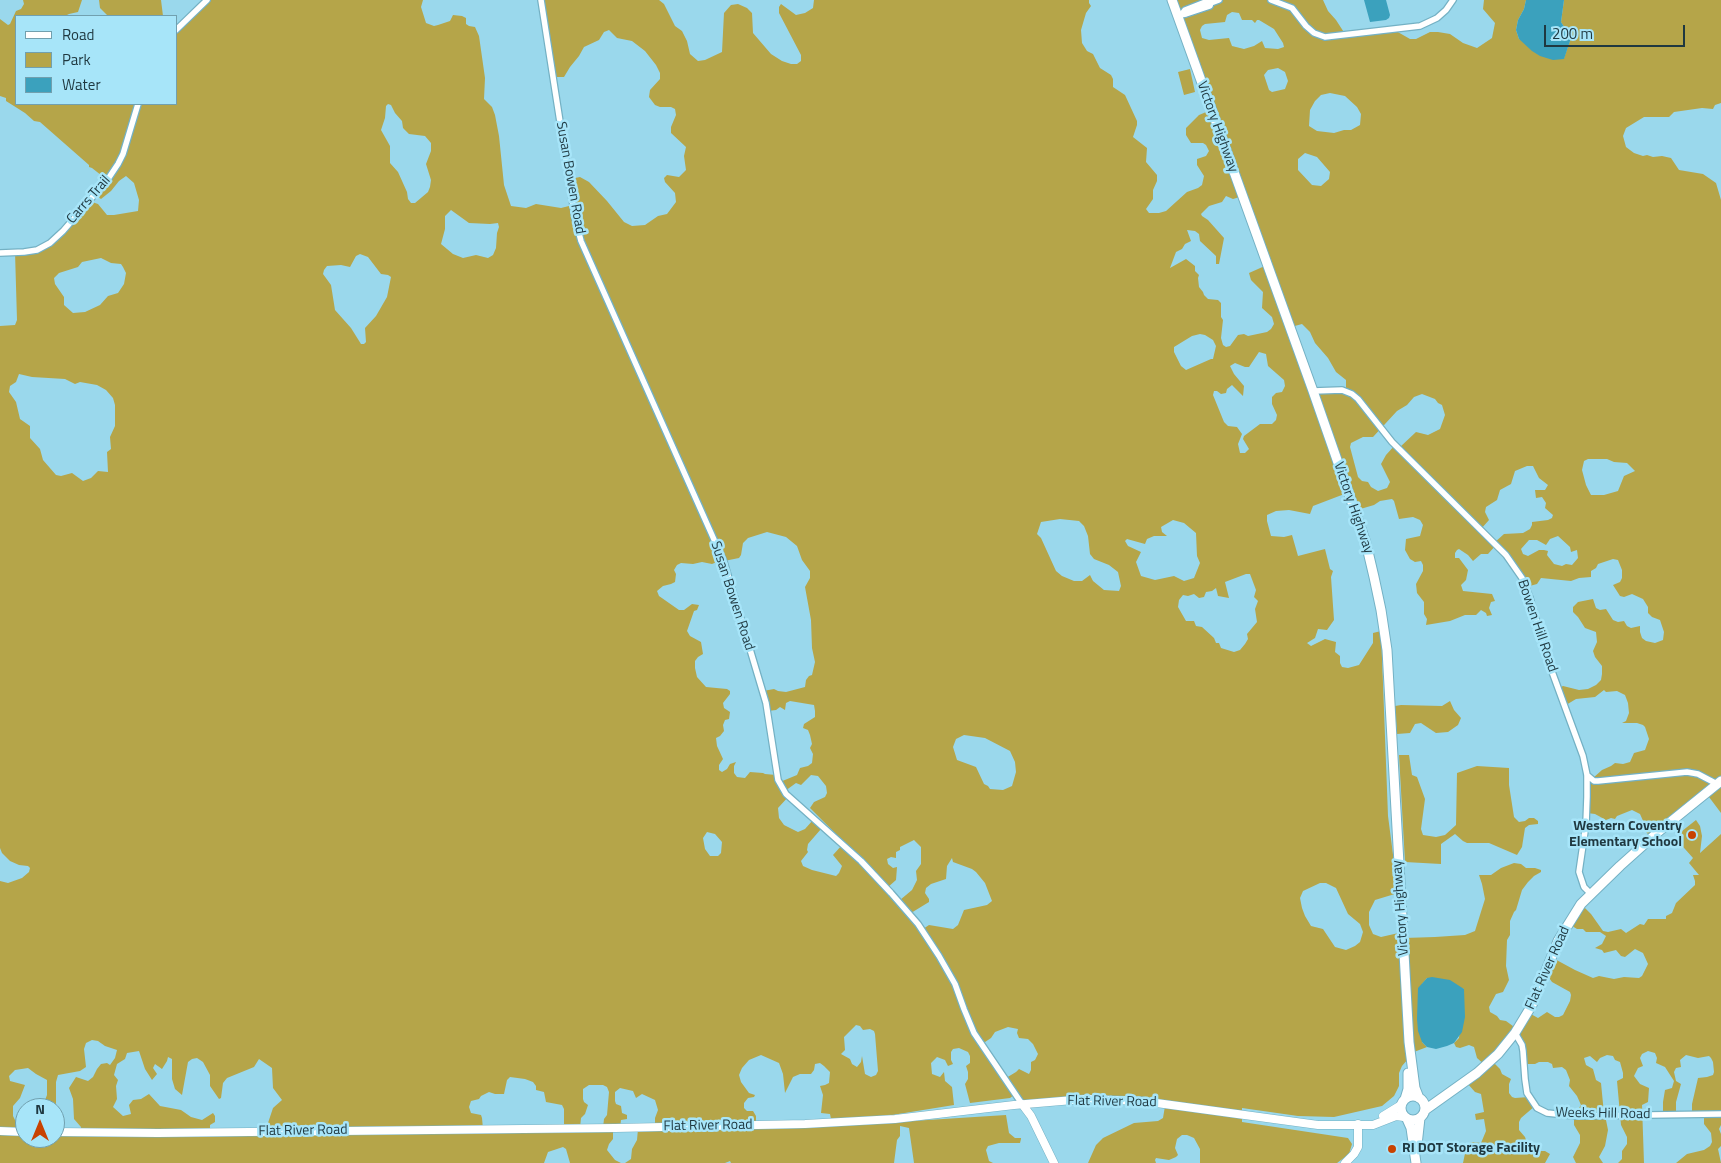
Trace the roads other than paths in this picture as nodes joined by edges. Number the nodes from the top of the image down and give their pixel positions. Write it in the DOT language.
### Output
graph roads {
  1 [pos="206,0"];
  2 [pos="541,0"];
  3 [pos="1172,0"];
  4 [pos="1219,0"];
  5 [pos="1270,0"];
  6 [pos="1453,0"];
  7 [pos="1180,15"];
  8 [pos="178,28"];
  9 [pos="138,105"];
  10 [pos="0,253"];
  11 [pos="1313,391"];
  12 [pos="1587,775"];
  13 [pos="1719,782"];
  14 [pos="1591,894"];
  15 [pos="1515,1033"];
  16 [pos="1409,1042"];
  17 [pos="1468,1080"];
  18 [pos="1420,1099"];
  19 [pos="1403,1102"];
  20 [pos="1022,1104"];
  21 [pos="1425,1110"];
  22 [pos="1721,1114"];
  23 [pos="1406,1118"];
  24 [pos="1420,1118"];
  25 [pos="1358,1124"];
  26 [pos="0,1132"];
  27 [pos="15,1132"];
  28 [pos="65,1132"];
  29 [pos="1054,1163"];
  30 [pos="1345,1163"];
  31 [pos="1416,1163"];
  1 -- 8 [label="street"];
  2 -- 20 [label="street, Susan Bowen Road"];
  3 -- 7 [label="main road, Victory Highway"];
  4 -- 7 [label="street"];
  5 -- 6 [label="street"];
  7 -- 11 [label="main road, Victory Highway"];
  9 -- 10 [label="street, Carrs Trail"];
  11 -- 12 [label="street, Bowen Hill Road"];
  11 -- 16 [label="main road, Victory Highway"];
  12 -- 13 [label="street"];
  12 -- 14 [label="street, Bowen Hill Road"];
  13 -- 14 [label="main road, Flat River Road"];
  14 -- 15 [label="main road, Flat River Road"];
  15 -- 17 [label="main road, Flat River Road"];
  15 -- 22 [label="street, Weeks Hill Road"];
  16 -- 18 [label="main road, Victory Highway"];
  16 -- 19 [label="main road, Victory Highway"];
  17 -- 18 [label="main road, Flat River Road"];
  17 -- 21 [label="main road, Flat River Road"];
  18 -- 19 [label="main road"];
  18 -- 21 [label="main road"];
  19 -- 23 [label="main road"];
  19 -- 25 [label="main road, Flat River Road"];
  20 -- 25 [label="main road, Flat River Road"];
  20 -- 28 [label="main road, Flat River Road"];
  20 -- 29 [label="main road"];
  21 -- 24 [label="main road"];
  23 -- 24 [label="main road"];
  23 -- 25 [label="main road, Flat River Road"];
  23 -- 31 [label="main road"];
  24 -- 31 [label="main road"];
  25 -- 30 [label="main road"];
  26 -- 27 [label="main road"];
}
